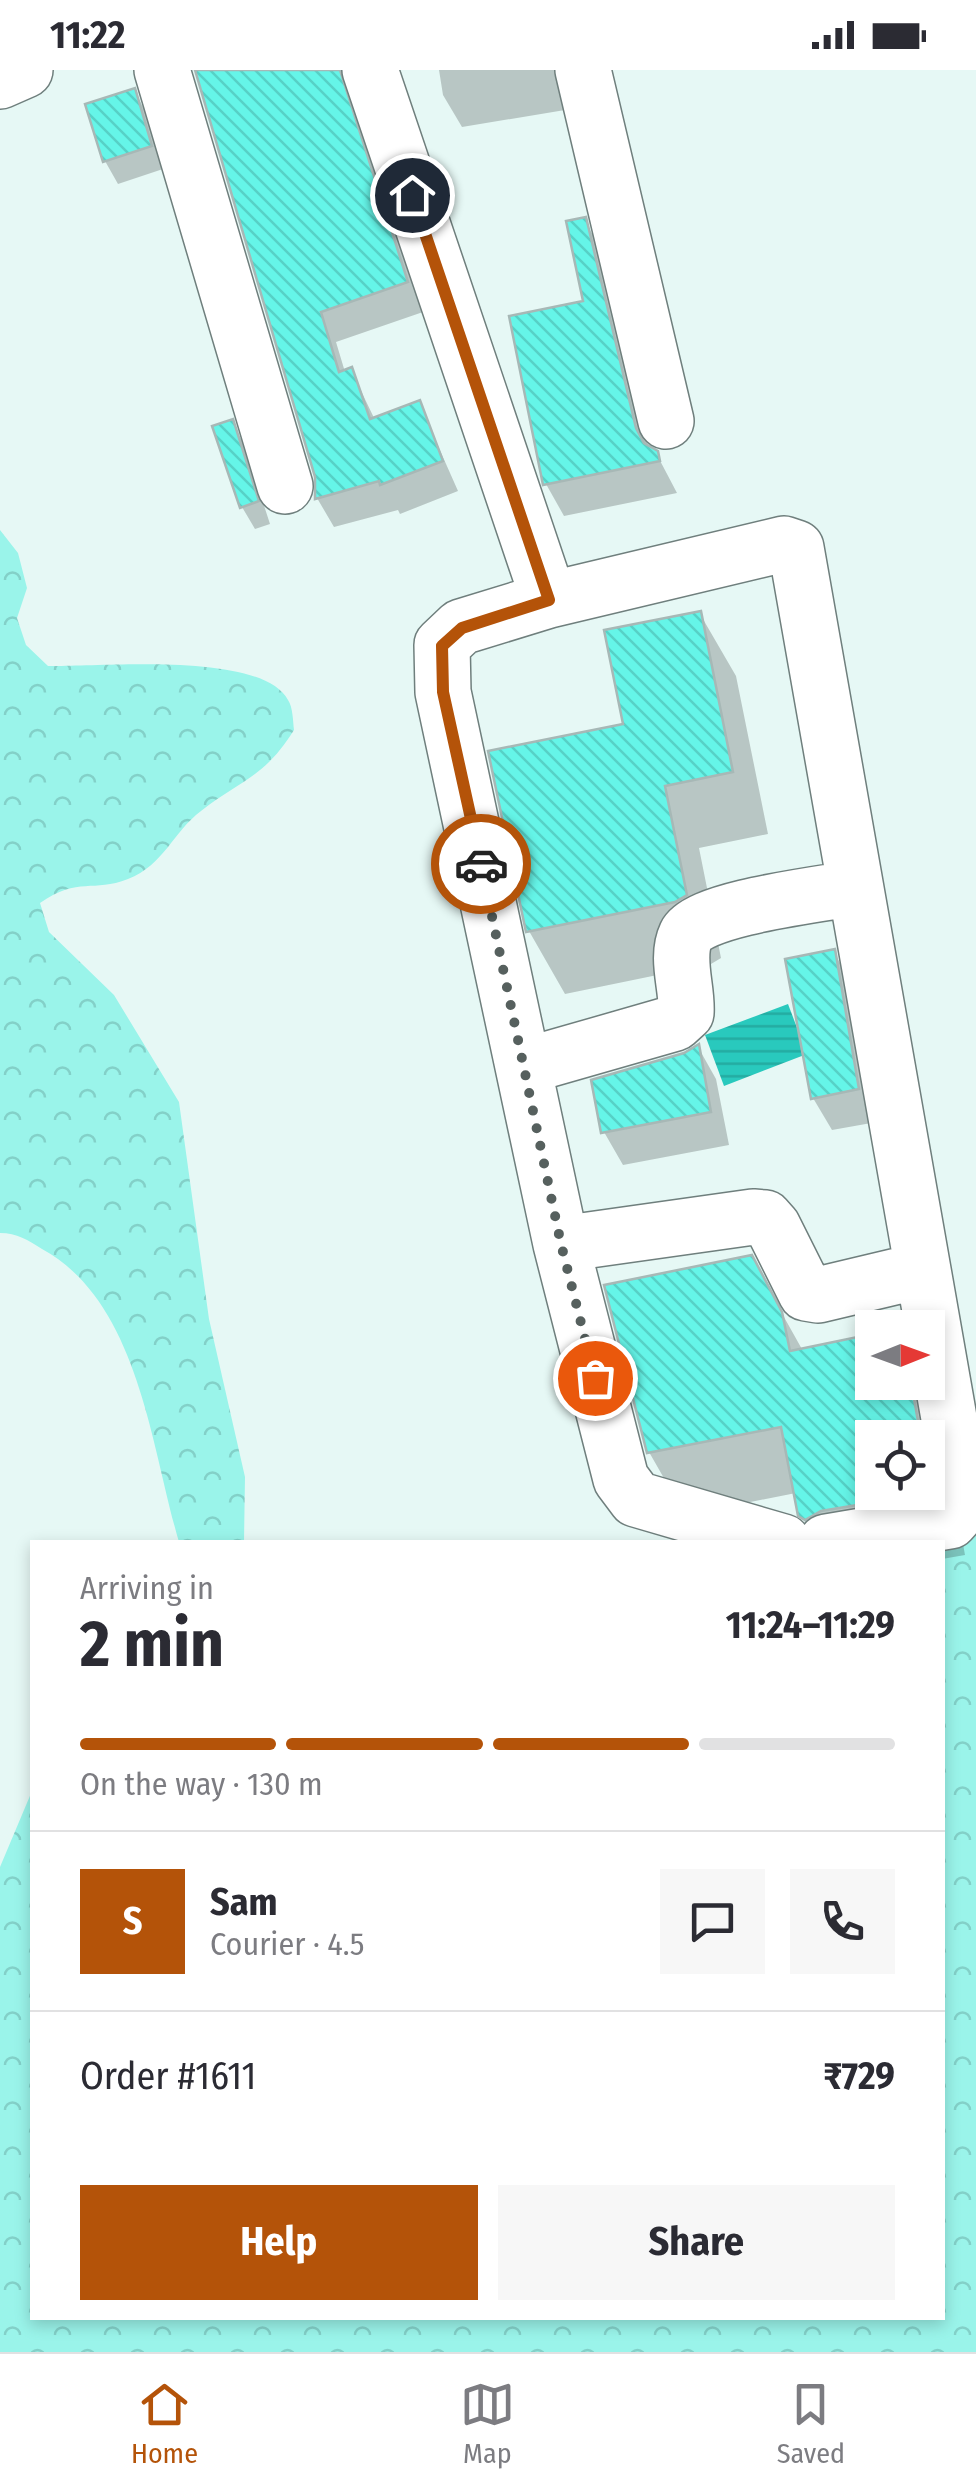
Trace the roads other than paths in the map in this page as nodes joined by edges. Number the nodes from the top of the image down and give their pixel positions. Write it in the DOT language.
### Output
graph roads {
  1 [pos="25,70"];
  2 [pos="162,70"];
  3 [pos="370,70"];
  4 [pos="583,70"];
  5 [pos="0,81"];
  6 [pos="666,421"];
  7 [pos="285,486"];
  8 [pos="549,600"];
  9 [pos="855,888"];
  10 [pos="525,1066"];
  11 [pos="561,1244"];
  12 [pos="922,1270"];
  13 [pos="776,1540"];
  14 [pos="838,1540"];
  1 -- 5 [label="street"];
  2 -- 7 [label="street"];
  3 -- 8 [label="street"];
  4 -- 6 [label="street"];
  8 -- 9 [label="street"];
  8 -- 10 [label="street"];
  9 -- 10 [label="street"];
  9 -- 12 [label="street"];
  10 -- 11 [label="street"];
  11 -- 12 [label="street"];
  11 -- 13 [label="street"];
  12 -- 14 [label="street"];
}
